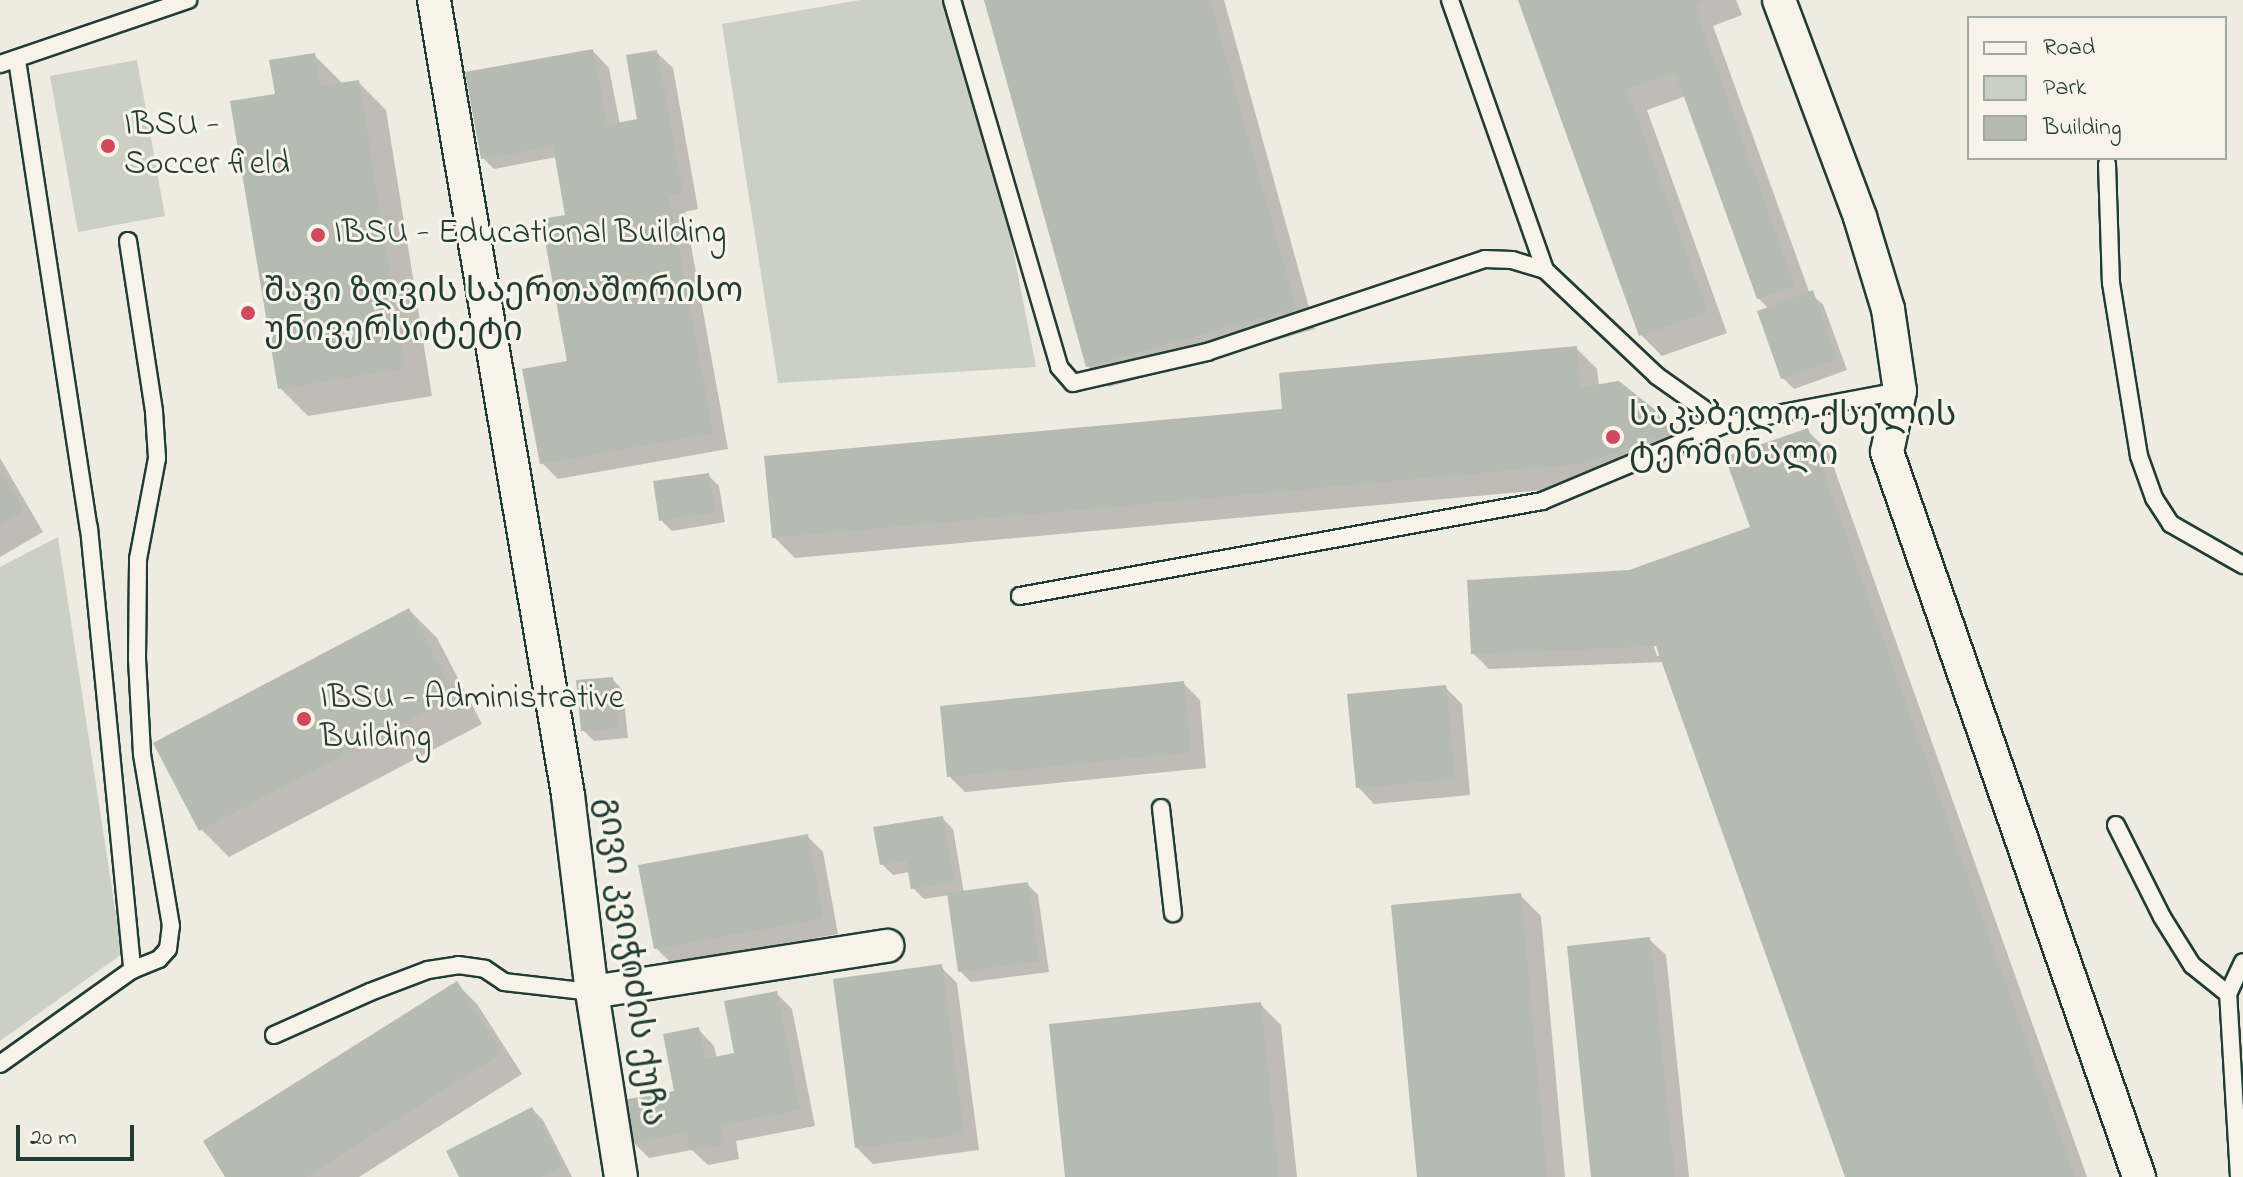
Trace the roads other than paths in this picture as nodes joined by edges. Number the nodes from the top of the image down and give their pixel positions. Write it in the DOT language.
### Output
graph roads {
  1 [pos="188,0"];
  2 [pos="434,0"];
  3 [pos="952,0"];
  4 [pos="1450,0"];
  5 [pos="1779,0"];
  6 [pos="17,60"];
  7 [pos="0,64"];
  8 [pos="2107,164"];
  9 [pos="128,241"];
  10 [pos="1545,270"];
  11 [pos="1900,391"];
  12 [pos="1725,424"];
  13 [pos="2243,565"];
  14 [pos="1020,596"];
  15 [pos="1161,808"];
  16 [pos="2116,825"];
  17 [pos="1173,913"];
  18 [pos="887,946"];
  19 [pos="2243,962"];
  20 [pos="132,970"];
  21 [pos="592,992"];
  22 [pos="2228,994"];
  23 [pos="274,1035"];
  24 [pos="0,1064"];
  25 [pos="621,1177"];
  26 [pos="2139,1177"];
  27 [pos="2239,1177"];
  1 -- 6 [label="lane"];
  2 -- 21 [label="street, გივი კვიჭიძის ქუჩა"];
  3 -- 10 [label="lane"];
  4 -- 10 [label="lane"];
  5 -- 11 [label="street"];
  6 -- 7 [label="lane"];
  6 -- 20 [label="lane"];
  8 -- 13 [label="lane"];
  9 -- 20 [label="lane"];
  10 -- 12 [label="lane"];
  11 -- 12 [label="lane"];
  11 -- 26 [label="street"];
  12 -- 14 [label="lane"];
  15 -- 17 [label="lane"];
  16 -- 22 [label="lane"];
  18 -- 21 [label="street"];
  19 -- 22 [label="lane"];
  20 -- 24 [label="lane"];
  21 -- 23 [label="lane"];
  21 -- 25 [label="street, გივი კვიჭიძის ქუჩა"];
  22 -- 27 [label="lane"];
}
